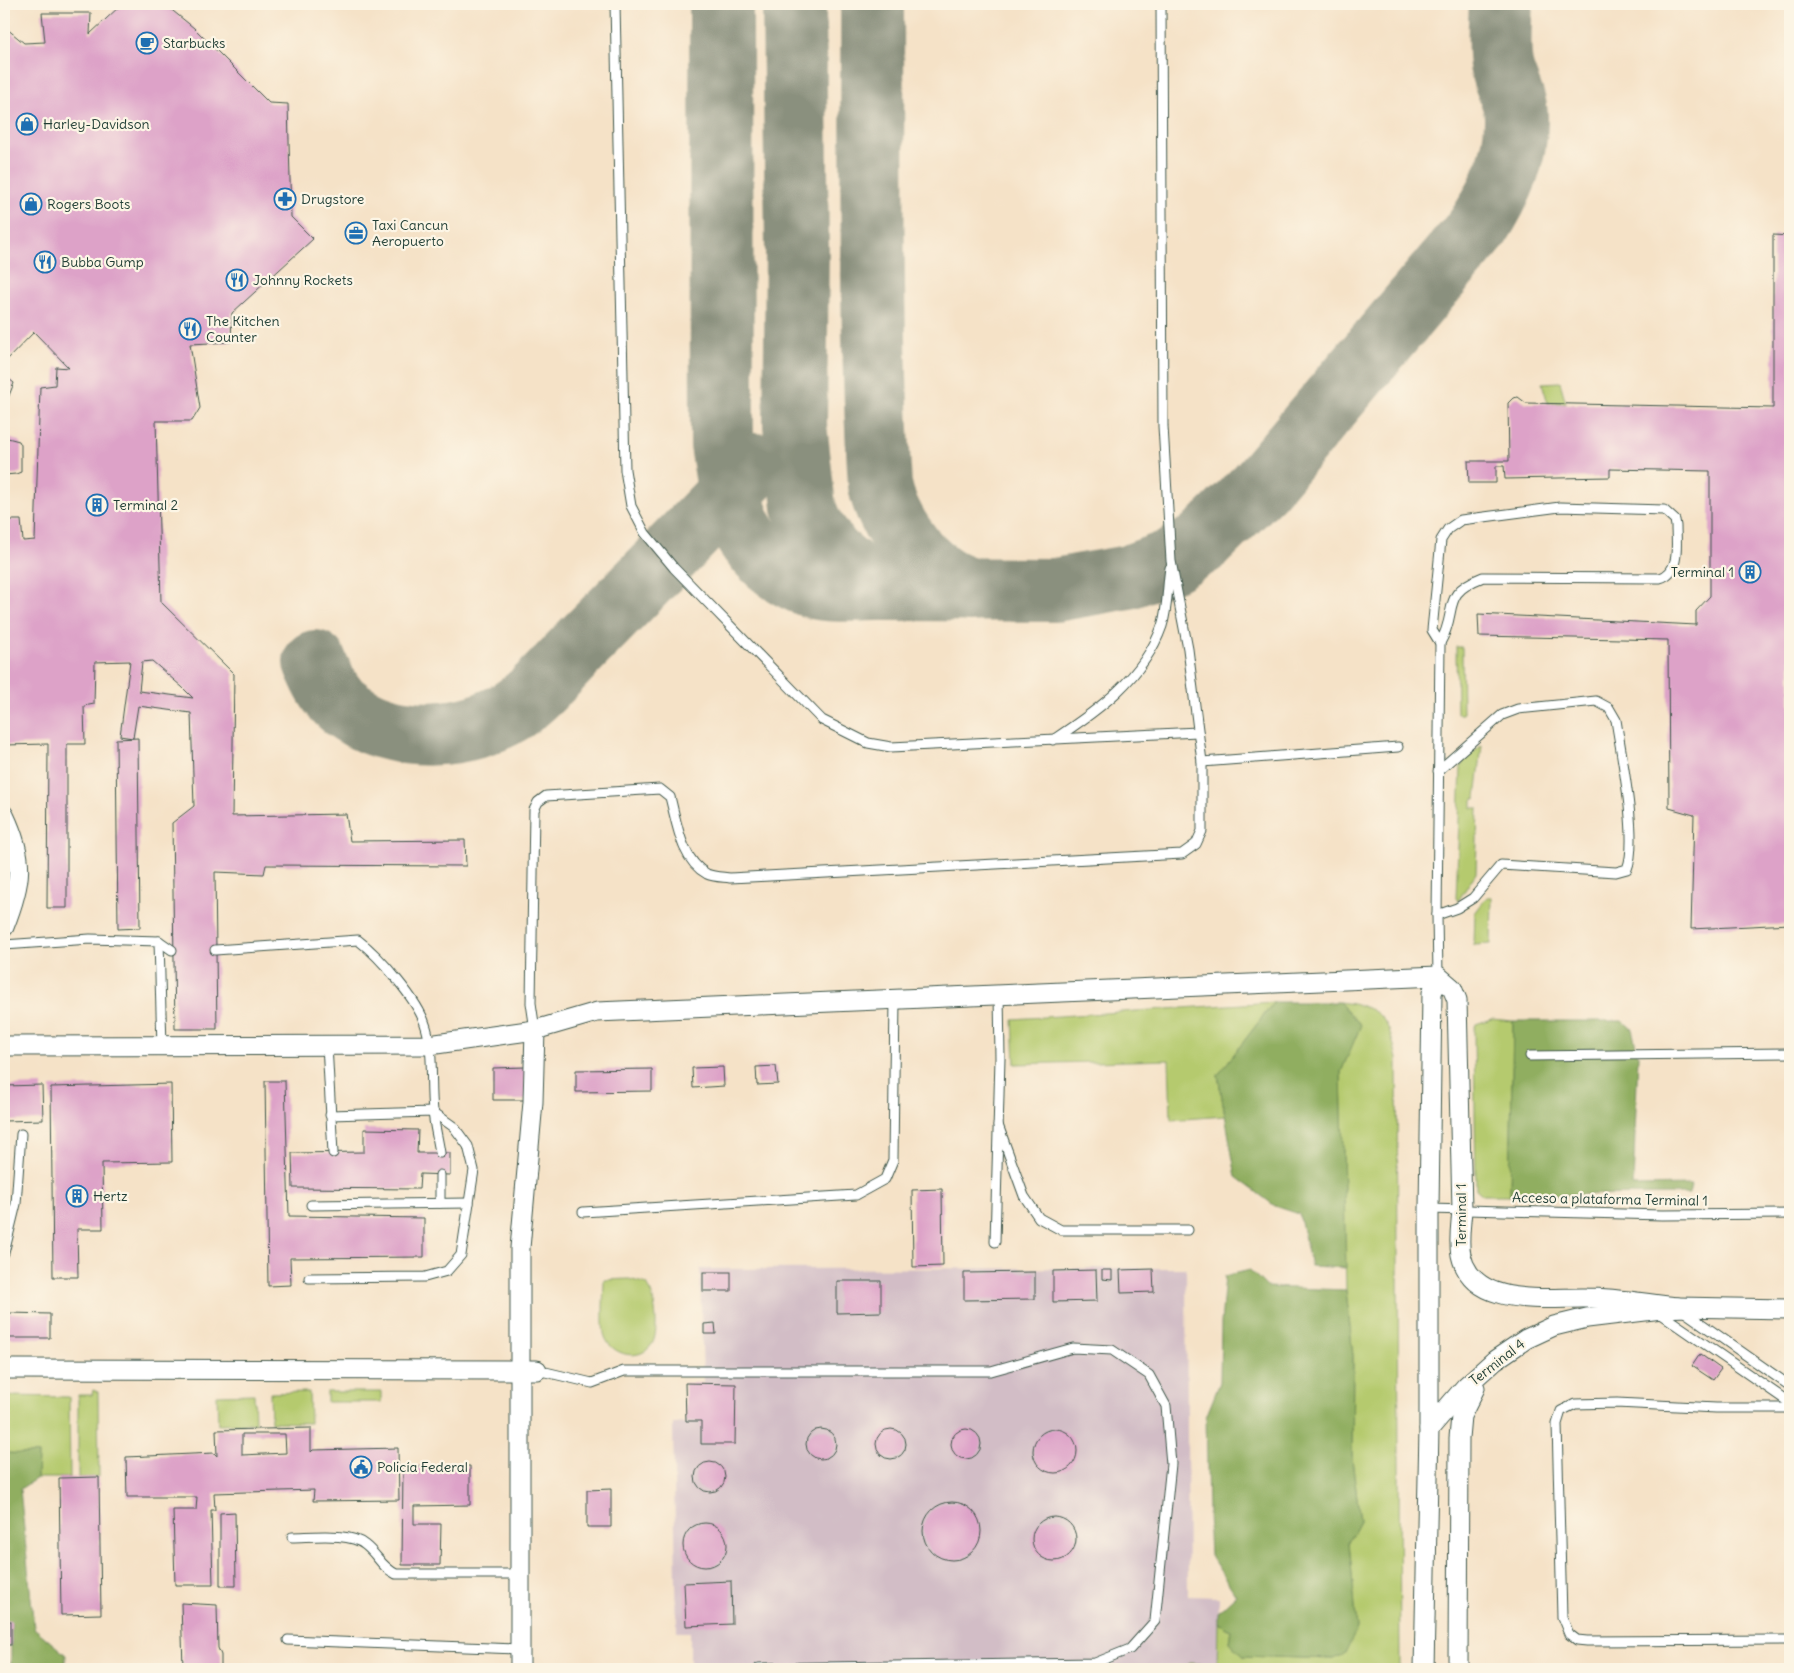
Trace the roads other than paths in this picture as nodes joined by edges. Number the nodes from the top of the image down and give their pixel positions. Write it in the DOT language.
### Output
graph roads {
  1 [pos="615,4"];
  2 [pos="1161,4"];
  3 [pos="1170,561"];
  4 [pos="1440,643"];
  5 [pos="1198,732"];
  6 [pos="1051,741"];
  7 [pos="1398,747"];
  8 [pos="1202,762"];
  9 [pos="1438,771"];
  10 [pos="4,815"];
  11 [pos="1436,915"];
  12 [pos="4,927"];
  13 [pos="159,942"];
  14 [pos="4,946"];
  15 [pos="172,950"];
  16 [pos="215,950"];
  17 [pos="1438,976"];
  18 [pos="999,994"];
  19 [pos="895,999"];
  20 [pos="535,1030"];
  21 [pos="429,1045"];
  22 [pos="4,1046"];
  23 [pos="327,1046"];
  24 [pos="162,1047"];
  25 [pos="1790,1053"];
  26 [pos="1530,1056"];
  27 [pos="433,1112"];
  28 [pos="330,1115"];
  29 [pos="998,1125"];
  30 [pos="20,1134"];
  31 [pos="333,1152"];
  32 [pos="440,1153"];
  33 [pos="440,1174"];
  34 [pos="440,1203"];
  35 [pos="469,1203"];
  36 [pos="311,1205"];
  37 [pos="1429,1209"];
  38 [pos="1462,1210"];
  39 [pos="583,1212"];
  40 [pos="1790,1214"];
  41 [pos="1188,1230"];
  42 [pos="995,1242"];
  43 [pos="4,1254"];
  44 [pos="310,1278"];
  45 [pos="1678,1308"];
  46 [pos="1790,1309"];
  47 [pos="1655,1310"];
  48 [pos="1495,1360"];
  49 [pos="4,1369"];
  50 [pos="528,1370"];
  51 [pos="1790,1386"];
  52 [pos="1790,1403"];
  53 [pos="1790,1408"];
  54 [pos="1429,1429"];
  55 [pos="292,1537"];
  56 [pos="519,1574"];
  57 [pos="288,1640"];
  58 [pos="1790,1640"];
  59 [pos="520,1649"];
  60 [pos="759,1668"];
  61 [pos="520,1669"];
  62 [pos="1424,1669"];
  63 [pos="1458,1669"];
  1 -- 6 [label="lane"];
  2 -- 3 [label="lane"];
  3 -- 5 [label="lane"];
  3 -- 6 [label="lane"];
  4 -- 4 [label="lane"];
  4 -- 9 [label="lane"];
  5 -- 6 [label="lane"];
  5 -- 8 [label="lane"];
  7 -- 8 [label="lane"];
  8 -- 20 [label="lane"];
  9 -- 11 [label="lane"];
  9 -- 11 [label="lane"];
  10 -- 12 [label="street"];
  11 -- 17 [label="lane"];
  13 -- 14 [label="lane"];
  13 -- 15 [label="lane"];
  13 -- 24 [label="lane"];
  16 -- 21 [label="lane"];
  17 -- 18 [label="street"];
  17 -- 37 [label="street"];
  17 -- 38 [label="street, Terminal 1"];
  18 -- 19 [label="street"];
  18 -- 29 [label="lane"];
  19 -- 20 [label="street"];
  19 -- 39 [label="lane"];
  20 -- 21 [label="street"];
  20 -- 50 [label="street"];
  21 -- 23 [label="street"];
  21 -- 27 [label="lane"];
  22 -- 24 [label="street"];
  23 -- 24 [label="street"];
  23 -- 28 [label="lane"];
  25 -- 26 [label="lane"];
  27 -- 28 [label="lane"];
  27 -- 32 [label="lane"];
  27 -- 35 [label="lane"];
  28 -- 31 [label="lane"];
  29 -- 41 [label="lane"];
  29 -- 42 [label="lane"];
  30 -- 43 [label="lane"];
  33 -- 34 [label="lane"];
  34 -- 35 [label="lane"];
  34 -- 36 [label="lane"];
  35 -- 44 [label="lane"];
  37 -- 38 [label="lane, Acceso a plataforma Terminal 1"];
  37 -- 54 [label="street"];
  38 -- 40 [label="lane, Acceso a plataforma Terminal 1"];
  38 -- 45 [label="street, Terminal 1"];
  45 -- 46 [label="street, Terminal 4"];
  45 -- 47 [label="street, Terminal 4"];
  45 -- 51 [label="lane"];
  47 -- 48 [label="street, Terminal 4"];
  47 -- 52 [label="lane"];
  48 -- 54 [label="street, Terminal 4"];
  48 -- 63 [label="street"];
  49 -- 50 [label="street"];
  50 -- 56 [label="street"];
  50 -- 60 [label="lane"];
  53 -- 58 [label="lane"];
  54 -- 62 [label="street"];
  55 -- 56 [label="lane"];
  56 -- 59 [label="street"];
  57 -- 59 [label="lane"];
  59 -- 61 [label="street"];
}
